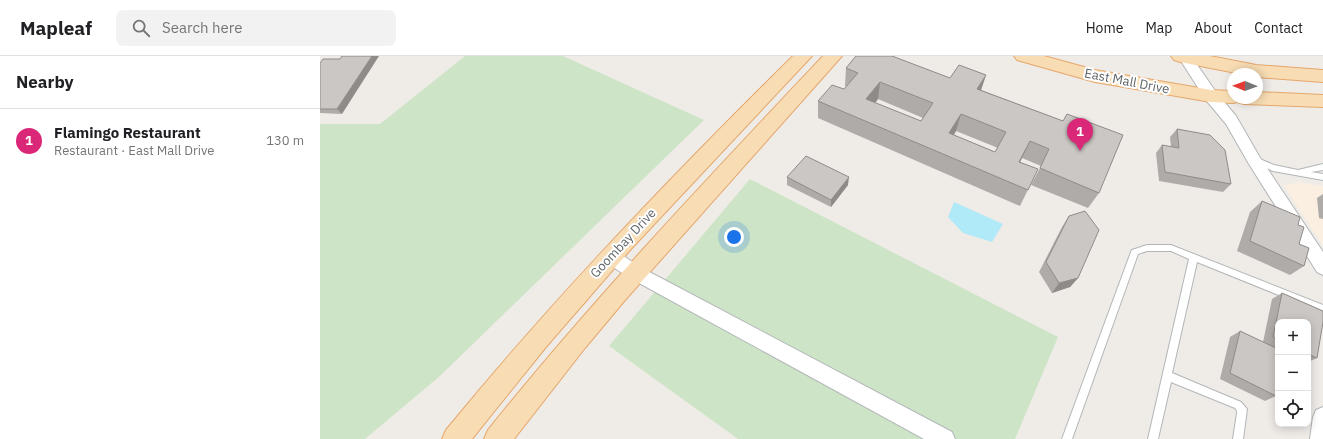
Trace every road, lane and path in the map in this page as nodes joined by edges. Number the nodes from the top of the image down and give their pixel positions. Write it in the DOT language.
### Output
graph roads {
  1 [pos="803,56"];
  2 [pos="833,56"];
  3 [pos="1023,56"];
  4 [pos="1183,57"];
  5 [pos="1323,76"];
  6 [pos="1211,96"];
  7 [pos="1227,97"];
  8 [pos="1263,99"];
  9 [pos="1323,101"];
  10 [pos="731,128"];
  11 [pos="755,141"];
  12 [pos="1254,160"];
  13 [pos="1323,167"];
  14 [pos="1296,172"];
  15 [pos="1323,177"];
  16 [pos="610,256"];
  17 [pos="1194,257"];
  18 [pos="1323,267"];
  19 [pos="634,272"];
  20 [pos="1323,309"];
  21 [pos="1168,376"];
  22 [pos="1323,417"];
  23 [pos="455,439"];
  24 [pos="497,439"];
  25 [pos="945,439"];
  26 [pos="1067,439"];
  27 [pos="1153,439"];
  28 [pos="1238,439"];
  29 [pos="1320,439"];
  1 -- 10 [label="main road, Goombay Drive"];
  2 -- 11 [label="main road"];
  3 -- 6 [label="main road, East Mall Drive"];
  4 -- 5 [label="main road"];
  4 -- 6 [label="street"];
  6 -- 7 [label="main road, East Mall Drive"];
  6 -- 12 [label="street"];
  8 -- 9 [label="main road"];
  10 -- 11 [label="main road"];
  10 -- 16 [label="main road, Goombay Drive"];
  11 -- 19 [label="main road"];
  12 -- 14 [label="lane"];
  12 -- 18 [label="street"];
  13 -- 14 [label="lane"];
  14 -- 15 [label="lane"];
  16 -- 19 [label="street"];
  16 -- 23 [label="main road, Goombay Drive"];
  17 -- 20 [label="lane"];
  17 -- 21 [label="lane"];
  17 -- 26 [label="lane"];
  19 -- 24 [label="main road"];
  19 -- 25 [label="street"];
  21 -- 27 [label="lane"];
  21 -- 28 [label="lane"];
  22 -- 29 [label="street"];
}
